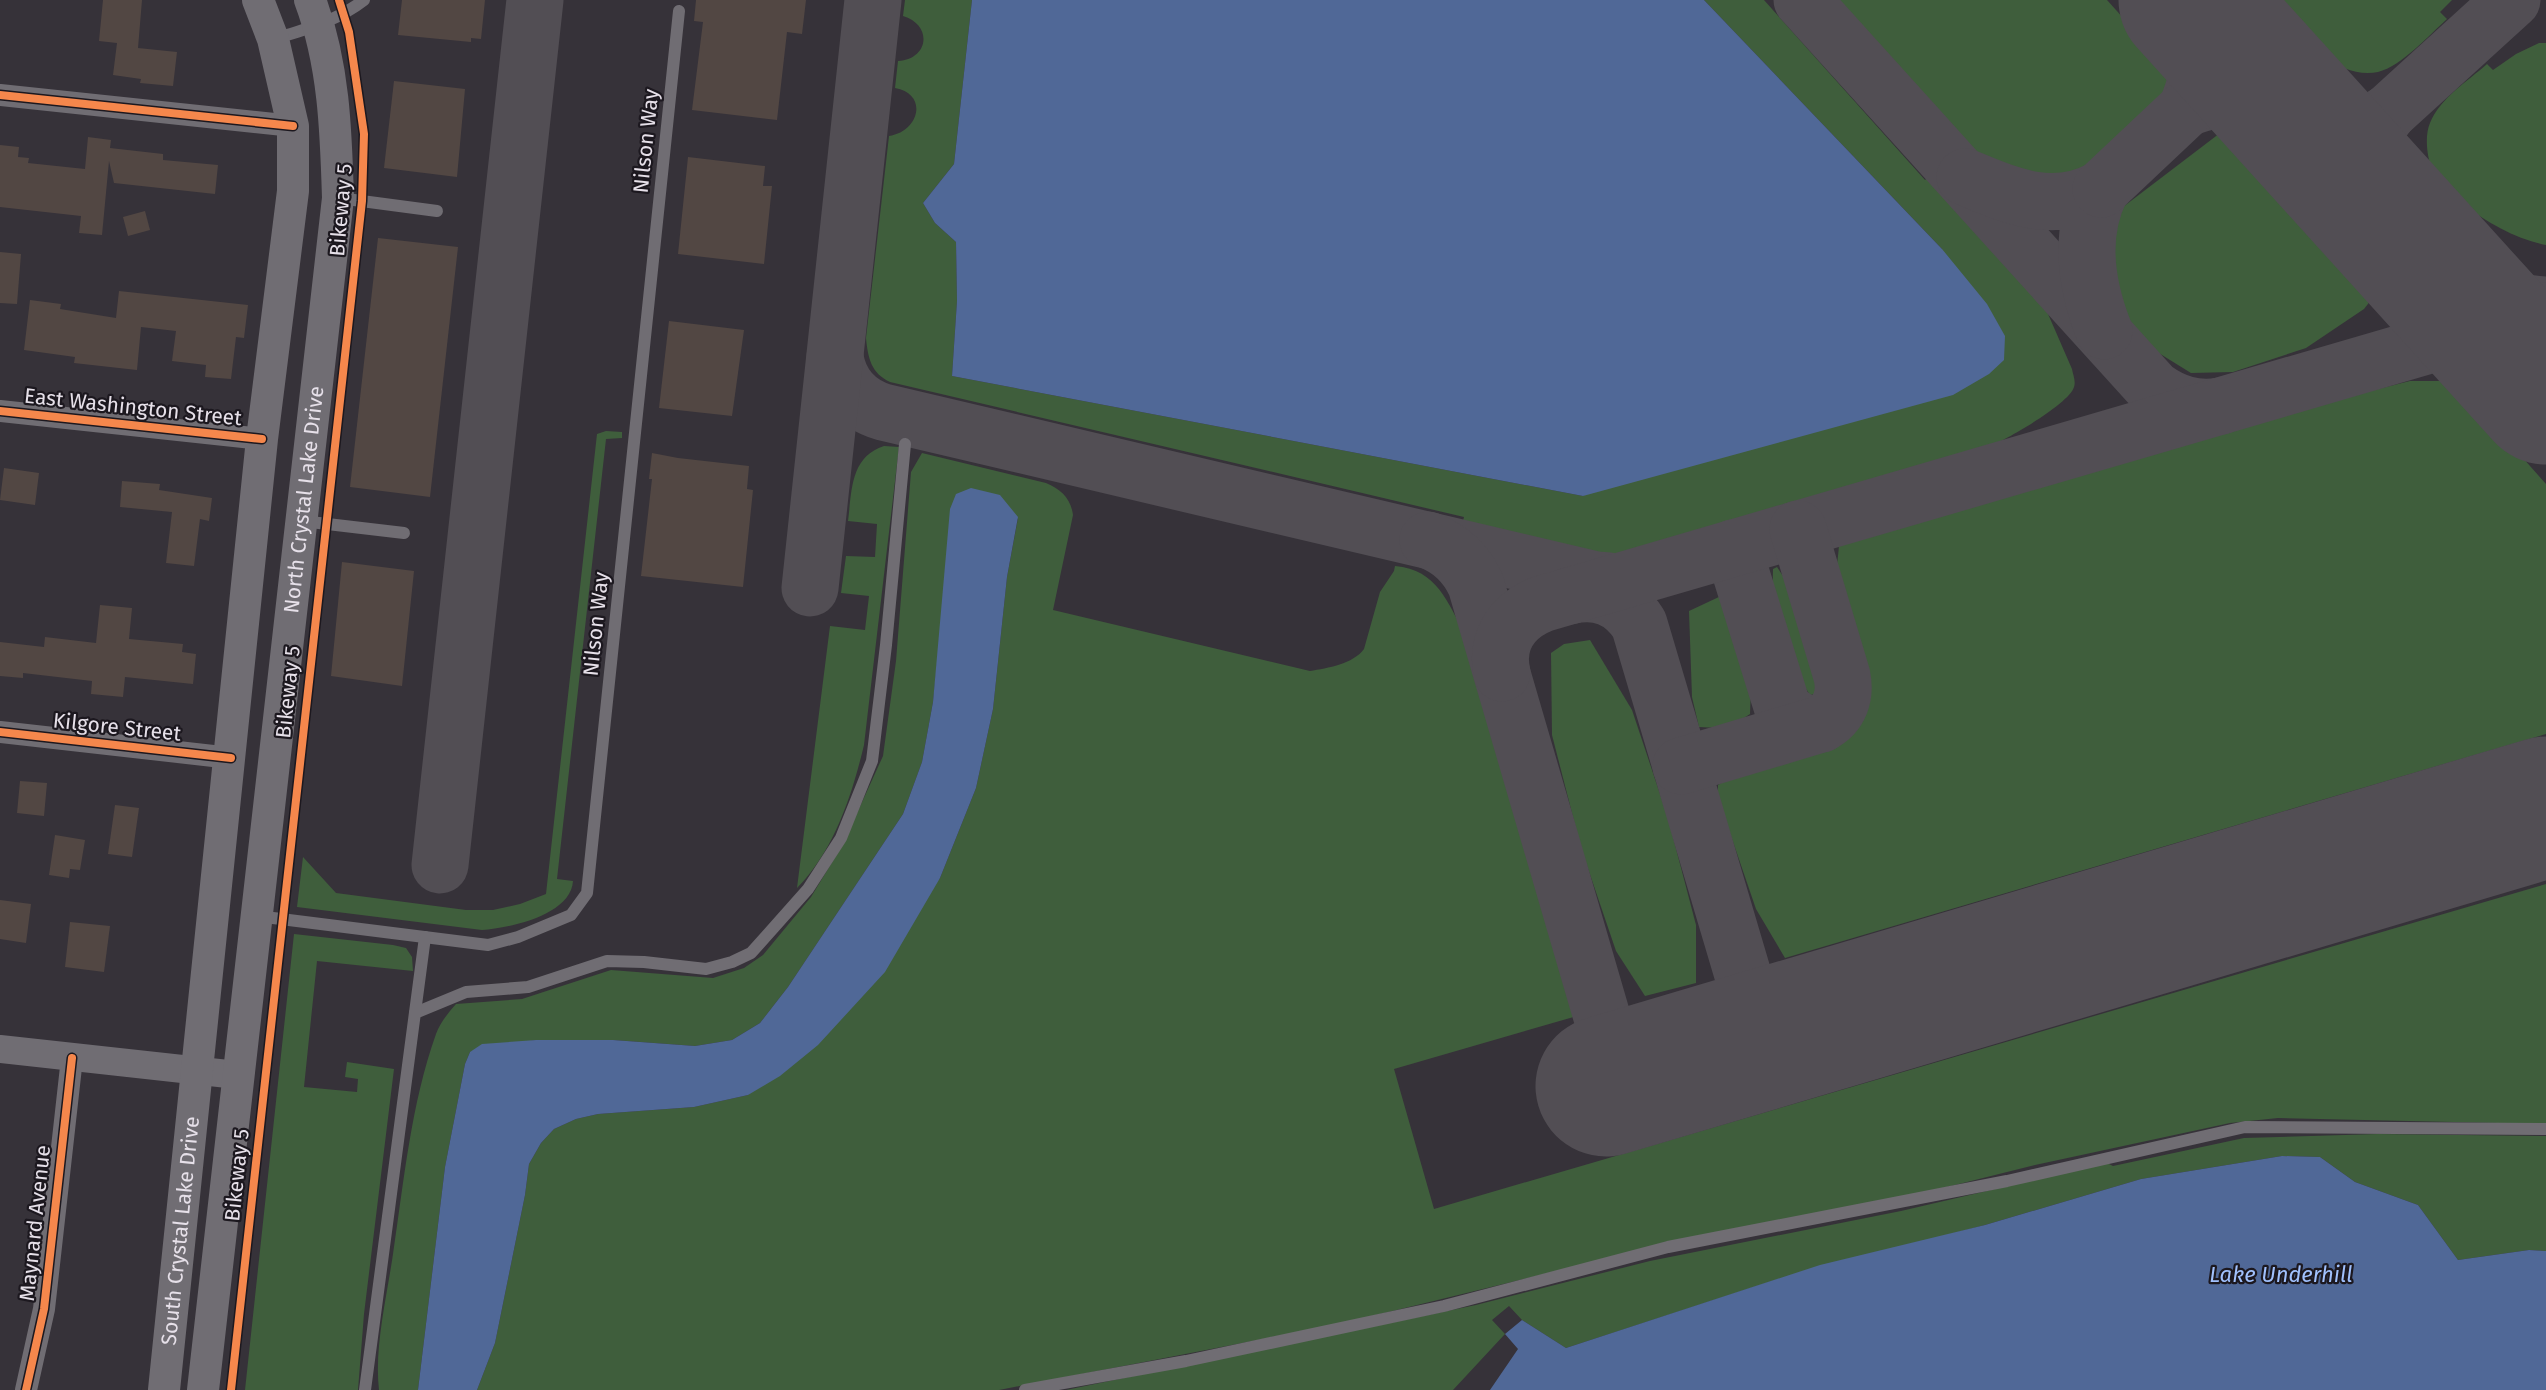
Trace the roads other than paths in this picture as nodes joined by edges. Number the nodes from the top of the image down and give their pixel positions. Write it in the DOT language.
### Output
graph roads {
  1 [pos="258,0"];
  2 [pos="364,0"];
  3 [pos="679,11"];
  4 [pos="315,13"];
  5 [pos="273,39"];
  6 [pos="0,95"];
  7 [pos="293,126"];
  8 [pos="338,198"];
  9 [pos="437,211"];
  10 [pos="0,411"];
  11 [pos="262,439"];
  12 [pos="905,444"];
  13 [pos="301,521"];
  14 [pos="404,533"];
  15 [pos="0,732"];
  16 [pos="231,758"];
  17 [pos="255,915"];
  18 [pos="425,937"];
  19 [pos="415,1013"];
  20 [pos="0,1049"];
  21 [pos="72,1058"];
  22 [pos="197,1071"];
  23 [pos="237,1075"];
  24 [pos="2546,1129"];
  25 [pos="26,1390"];
  26 [pos="164,1390"];
  27 [pos="203,1390"];
  28 [pos="365,1390"];
  29 [pos="1025,1390"];
  1 -- 5 [label="main road, North Crystal Lake Drive"];
  2 -- 4 [label="lane"];
  3 -- 18 [label="lane, Nilson Way"];
  4 -- 5 [label="lane"];
  4 -- 8 [label="main road, North Crystal Lake Drive"];
  5 -- 7 [label="main road, North Crystal Lake Drive"];
  6 -- 7 [label="street"];
  7 -- 11 [label="main road, North Crystal Lake Drive"];
  8 -- 9 [label="lane"];
  8 -- 13 [label="main road, North Crystal Lake Drive"];
  10 -- 11 [label="street, East Washington Street"];
  11 -- 16 [label="main road, North Crystal Lake Drive"];
  12 -- 19 [label="lane"];
  13 -- 14 [label="lane"];
  13 -- 17 [label="main road, North Crystal Lake Drive"];
  15 -- 16 [label="street, Kilgore Street"];
  16 -- 22 [label="main road, North Crystal Lake Drive"];
  17 -- 18 [label="lane, Nilson Way"];
  17 -- 23 [label="main road, North Crystal Lake Drive"];
  18 -- 19 [label="lane"];
  19 -- 28 [label="lane"];
  20 -- 21 [label="street"];
  21 -- 22 [label="street"];
  21 -- 25 [label="street, Maynard Avenue"];
  22 -- 23 [label="street"];
  22 -- 26 [label="main road, South Crystal Lake Drive"];
  23 -- 27 [label="main road, South Crystal Lake Drive"];
  24 -- 29 [label="lane"];
}
